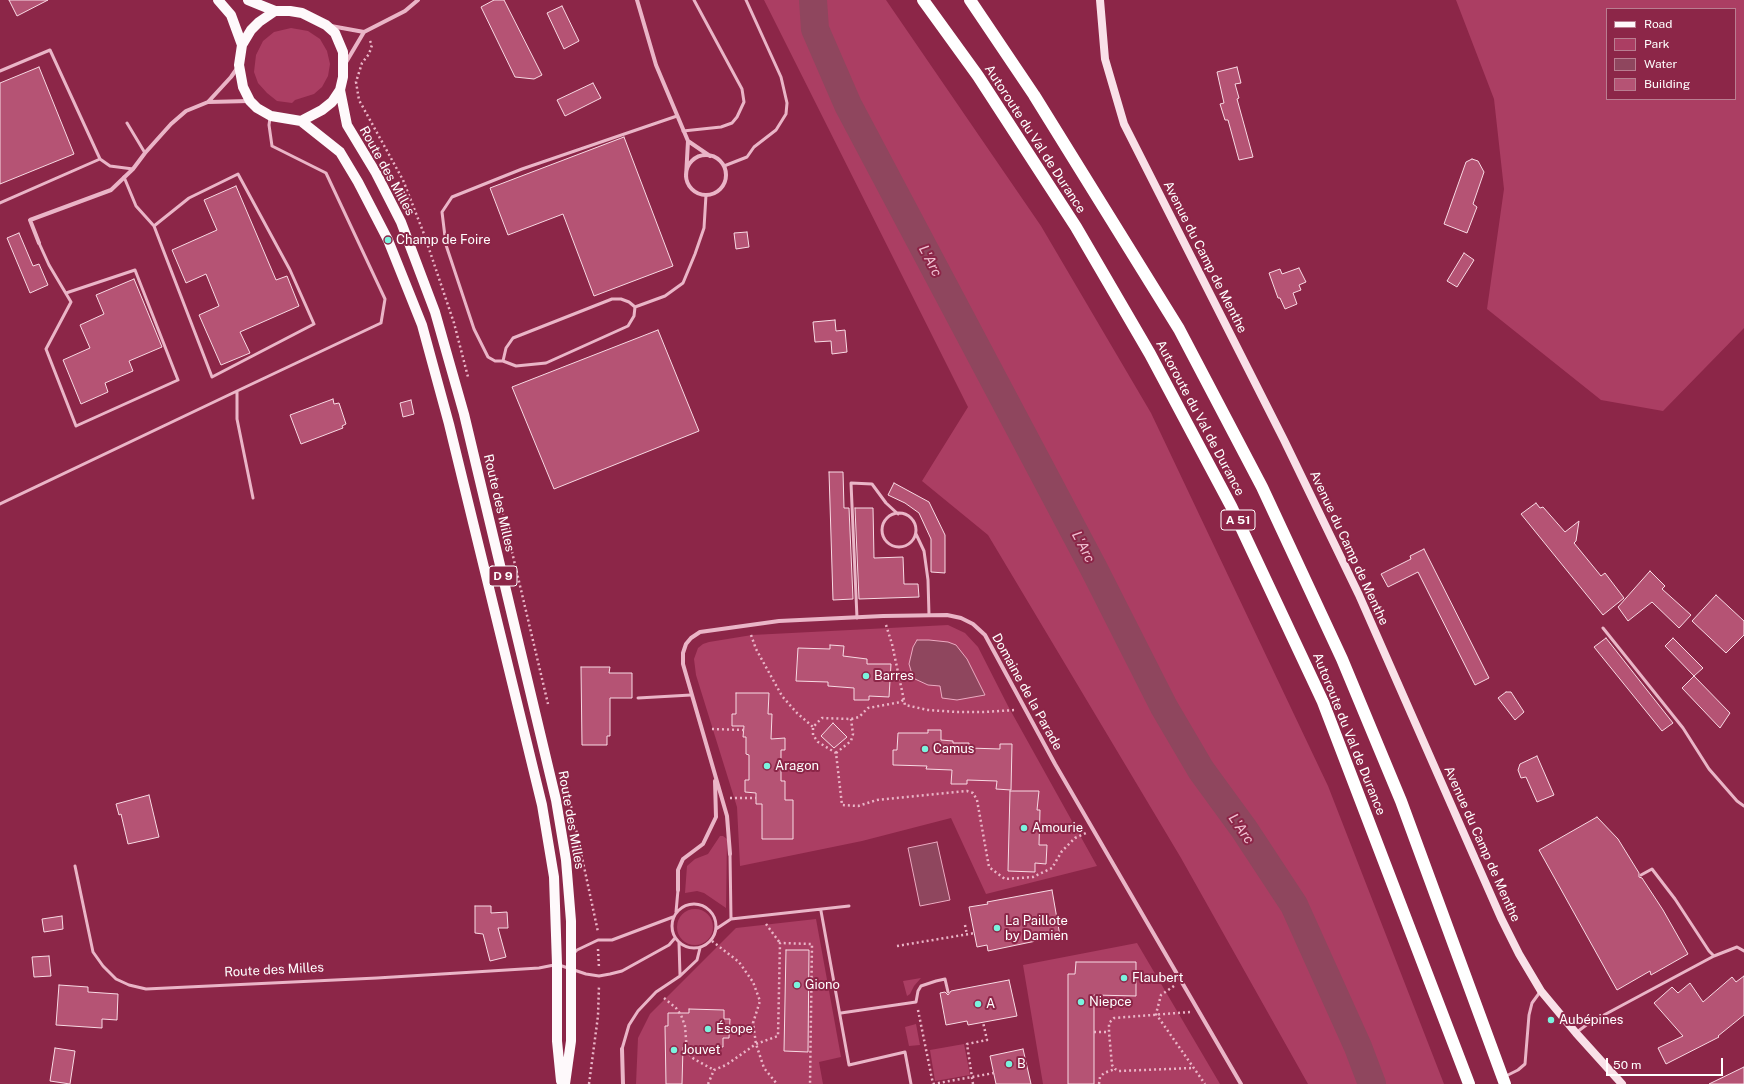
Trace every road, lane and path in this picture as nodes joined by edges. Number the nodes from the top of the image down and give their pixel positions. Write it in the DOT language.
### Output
graph roads {
  1 [pos="218,0"];
  2 [pos="248,0"];
  3 [pos="418,0"];
  4 [pos="637,0"];
  5 [pos="694,0"];
  6 [pos="746,0"];
  7 [pos="923,0"];
  8 [pos="970,0"];
  9 [pos="1100,0"];
  10 [pos="275,11"];
  11 [pos="326,25"];
  12 [pos="364,32"];
  13 [pos="244,41"];
  14 [pos="239,65"];
  15 [pos="344,66"];
  16 [pos="0,71"];
  17 [pos="340,90"];
  18 [pos="250,101"];
  19 [pos="208,102"];
  20 [pos="271,116"];
  21 [pos="676,116"];
  22 [pos="301,121"];
  23 [pos="128,123"];
  24 [pos="683,131"];
  25 [pos="688,141"];
  26 [pos="145,153"];
  27 [pos="710,156"];
  28 [pos="100,159"];
  29 [pos="724,166"];
  30 [pos="133,169"];
  31 [pos="124,177"];
  32 [pos="686,177"];
  33 [pos="706,195"];
  34 [pos="0,203"];
  35 [pos="154,226"];
  36 [pos="39,243"];
  37 [pos="66,293"];
  38 [pos="635,307"];
  39 [pos="503,361"];
  40 [pos="237,391"];
  41 [pos="254,498"];
  42 [pos="0,504"];
  43 [pos="898,514"];
  44 [pos="916,534"];
  45 [pos="929,615"];
  46 [pos="883,616"];
  47 [pos="857,618"];
  48 [pos="747,625"];
  49 [pos="1603,628"];
  50 [pos="691,695"];
  51 [pos="638,698"];
  52 [pos="903,700"];
  53 [pos="1025,709"];
  54 [pos="850,719"];
  55 [pos="813,727"];
  56 [pos="701,729"];
  57 [pos="744,730"];
  58 [pos="836,753"];
  59 [pos="715,777"];
  60 [pos="722,798"];
  61 [pos="756,798"];
  62 [pos="1744,806"];
  63 [pos="1094,830"];
  64 [pos="730,854"];
  65 [pos="75,866"];
  66 [pos="1641,875"];
  67 [pos="678,890"];
  68 [pos="849,906"];
  69 [pos="821,910"];
  70 [pos="676,913"];
  71 [pos="760,916"];
  72 [pos="673,917"];
  73 [pos="731,919"];
  74 [pos="965,925"];
  75 [pos="716,929"];
  76 [pos="598,930"];
  77 [pos="975,933"];
  78 [pos="967,935"];
  79 [pos="675,938"];
  80 [pos="598,940"];
  81 [pos="712,941"];
  82 [pos="679,943"];
  83 [pos="780,943"];
  84 [pos="897,946"];
  85 [pos="700,948"];
  86 [pos="1744,951"];
  87 [pos="1714,956"];
  88 [pos="569,957"];
  89 [pos="560,963"];
  90 [pos="572,969"];
  91 [pos="599,976"];
  92 [pos="680,976"];
  93 [pos="1181,981"];
  94 [pos="1541,991"];
  95 [pos="656,992"];
  96 [pos="948,992"];
  97 [pos="916,1002"];
  98 [pos="1198,1012"];
  99 [pos="841,1013"];
  100 [pos="1156,1014"];
  101 [pos="983,1022"];
  102 [pos="1094,1032"];
  103 [pos="1109,1032"];
  104 [pos="1576,1033"];
  105 [pos="756,1044"];
  106 [pos="622,1049"];
  107 [pos="1193,1068"];
  108 [pos="1115,1069"];
  109 [pos="714,1070"];
  110 [pos="994,1073"];
  111 [pos="972,1077"];
  112 [pos="1504,1081"];
  113 [pos="562,1084"];
  114 [pos="565,1084"];
  115 [pos="589,1084"];
  116 [pos="624,1084"];
  117 [pos="708,1084"];
  118 [pos="777,1084"];
  119 [pos="810,1084"];
  120 [pos="911,1084"];
  121 [pos="933,1084"];
  122 [pos="974,1084"];
  123 [pos="1099,1084"];
  124 [pos="1205,1084"];
  125 [pos="1241,1084"];
  126 [pos="1469,1084"];
  127 [pos="1622,1084"];
  1 -- 13 [label="main road"];
  2 -- 10 [label="main road"];
  3 -- 12 [label="street"];
  4 -- 21 [label="street"];
  5 -- 24 [label="lane"];
  6 -- 29 [label="lane"];
  7 -- 126 [label="highway, Autoroute du Val de Durance / A 51"];
  8 -- 112 [label="highway, Autoroute du Val de Durance / A 51"];
  9 -- 94 [label="main road, Avenue du Camp de Menthe"];
  10 -- 11 [label="main road"];
  10 -- 13 [label="main road"];
  11 -- 12 [label="street"];
  11 -- 15 [label="main road"];
  12 -- 15 [label="street"];
  13 -- 14 [label="main road"];
  14 -- 18 [label="main road"];
  14 -- 19 [label="street"];
  15 -- 17 [label="main road"];
  16 -- 28 [label="lane"];
  17 -- 22 [label="main road"];
  17 -- 88 [label="main road, Route des Milles / D 9"];
  18 -- 19 [label="street"];
  18 -- 20 [label="main road"];
  19 -- 26 [label="street"];
  20 -- 22 [label="main road"];
  20 -- 40 [label="lane"];
  21 -- 24 [label="street"];
  21 -- 39 [label="lane"];
  22 -- 89 [label="main road, Route des Milles / D 9"];
  23 -- 26 [label="lane"];
  24 -- 25 [label="street"];
  25 -- 27 [label="street"];
  25 -- 32 [label="street"];
  26 -- 30 [label="street"];
  27 -- 29 [label="street"];
  27 -- 32 [label="street"];
  28 -- 30 [label="lane"];
  28 -- 34 [label="lane"];
  29 -- 33 [label="street"];
  30 -- 31 [label="street"];
  31 -- 35 [label="lane"];
  31 -- 36 [label="street"];
  32 -- 33 [label="street"];
  33 -- 38 [label="lane"];
  35 -- 35 [label="lane"];
  36 -- 37 [label="lane"];
  37 -- 37 [label="lane"];
  38 -- 39 [label="lane"];
  38 -- 39 [label="lane"];
  40 -- 41 [label="lane"];
  40 -- 42 [label="lane"];
  43 -- 44 [label="lane"];
  43 -- 44 [label="lane"];
  43 -- 47 [label="lane"];
  44 -- 45 [label="lane"];
  45 -- 46 [label="street, Domaine de la Parade"];
  45 -- 53 [label="street, Domaine de la Parade"];
  46 -- 47 [label="street, Domaine de la Parade"];
  46 -- 52 [label="path"];
  47 -- 48 [label="street, Domaine de la Parade"];
  48 -- 50 [label="street, Domaine de la Parade"];
  48 -- 55 [label="path"];
  49 -- 62 [label="lane"];
  50 -- 51 [label="lane"];
  50 -- 56 [label="street, Domaine de la Parade"];
  52 -- 53 [label="path"];
  52 -- 54 [label="path"];
  53 -- 63 [label="street, Domaine de la Parade"];
  54 -- 55 [label="path"];
  54 -- 58 [label="path"];
  55 -- 58 [label="path"];
  56 -- 57 [label="path"];
  56 -- 59 [label="street, Domaine de la Parade"];
  58 -- 63 [label="path"];
  59 -- 60 [label="street, Domaine de la Parade"];
  59 -- 67 [label="street, Domaine de la Parade"];
  60 -- 61 [label="path"];
  60 -- 64 [label="street, Domaine de la Parade"];
  63 -- 93 [label="street, Domaine de la Parade"];
  64 -- 73 [label="lane, Domaine de la Parade"];
  65 -- 89 [label="lane, Route des Milles"];
  66 -- 87 [label="lane"];
  67 -- 70 [label="lane, Domaine de la Parade"];
  68 -- 69 [label="lane"];
  69 -- 71 [label="lane"];
  69 -- 99 [label="lane"];
  70 -- 72 [label="lane"];
  70 -- 75 [label="lane"];
  71 -- 73 [label="lane"];
  71 -- 83 [label="path"];
  72 -- 79 [label="lane"];
  72 -- 80 [label="lane"];
  73 -- 75 [label="lane"];
  74 -- 78 [label="path"];
  75 -- 81 [label="lane"];
  76 -- 80 [label="path"];
  77 -- 78 [label="path"];
  78 -- 84 [label="path"];
  79 -- 82 [label="lane"];
  79 -- 91 [label="lane"];
  80 -- 88 [label="lane"];
  80 -- 91 [label="path"];
  81 -- 85 [label="lane"];
  81 -- 105 [label="path"];
  82 -- 85 [label="lane"];
  82 -- 92 [label="lane"];
  83 -- 105 [label="path"];
  83 -- 119 [label="path"];
  85 -- 92 [label="lane"];
  86 -- 87 [label="lane"];
  87 -- 104 [label="lane"];
  88 -- 90 [label="main road, Route des Milles / D 9"];
  89 -- 90 [label="lane"];
  89 -- 113 [label="main road, Route des Milles / D 9"];
  90 -- 91 [label="lane"];
  90 -- 114 [label="main road, Route des Milles / D 9"];
  91 -- 115 [label="path"];
  92 -- 95 [label="lane"];
  93 -- 98 [label="street, Domaine de la Parade"];
  93 -- 100 [label="path"];
  94 -- 104 [label="main road, Avenue du Camp de Menthe"];
  94 -- 112 [label="lane"];
  95 -- 106 [label="lane"];
  95 -- 109 [label="path"];
  96 -- 97 [label="lane"];
  97 -- 99 [label="lane"];
  97 -- 121 [label="path"];
  98 -- 100 [label="path"];
  98 -- 125 [label="street, Domaine de la Parade"];
  99 -- 120 [label="lane"];
  100 -- 103 [label="path"];
  100 -- 107 [label="path"];
  101 -- 111 [label="path"];
  102 -- 103 [label="path"];
  103 -- 108 [label="path"];
  104 -- 127 [label="main road, Avenue du Camp de Menthe"];
  105 -- 109 [label="path"];
  105 -- 118 [label="path"];
  106 -- 116 [label="street"];
  107 -- 108 [label="path"];
  107 -- 124 [label="path"];
  108 -- 123 [label="path"];
  109 -- 117 [label="path"];
  110 -- 111 [label="path"];
  111 -- 121 [label="path"];
  111 -- 122 [label="path"];
}
